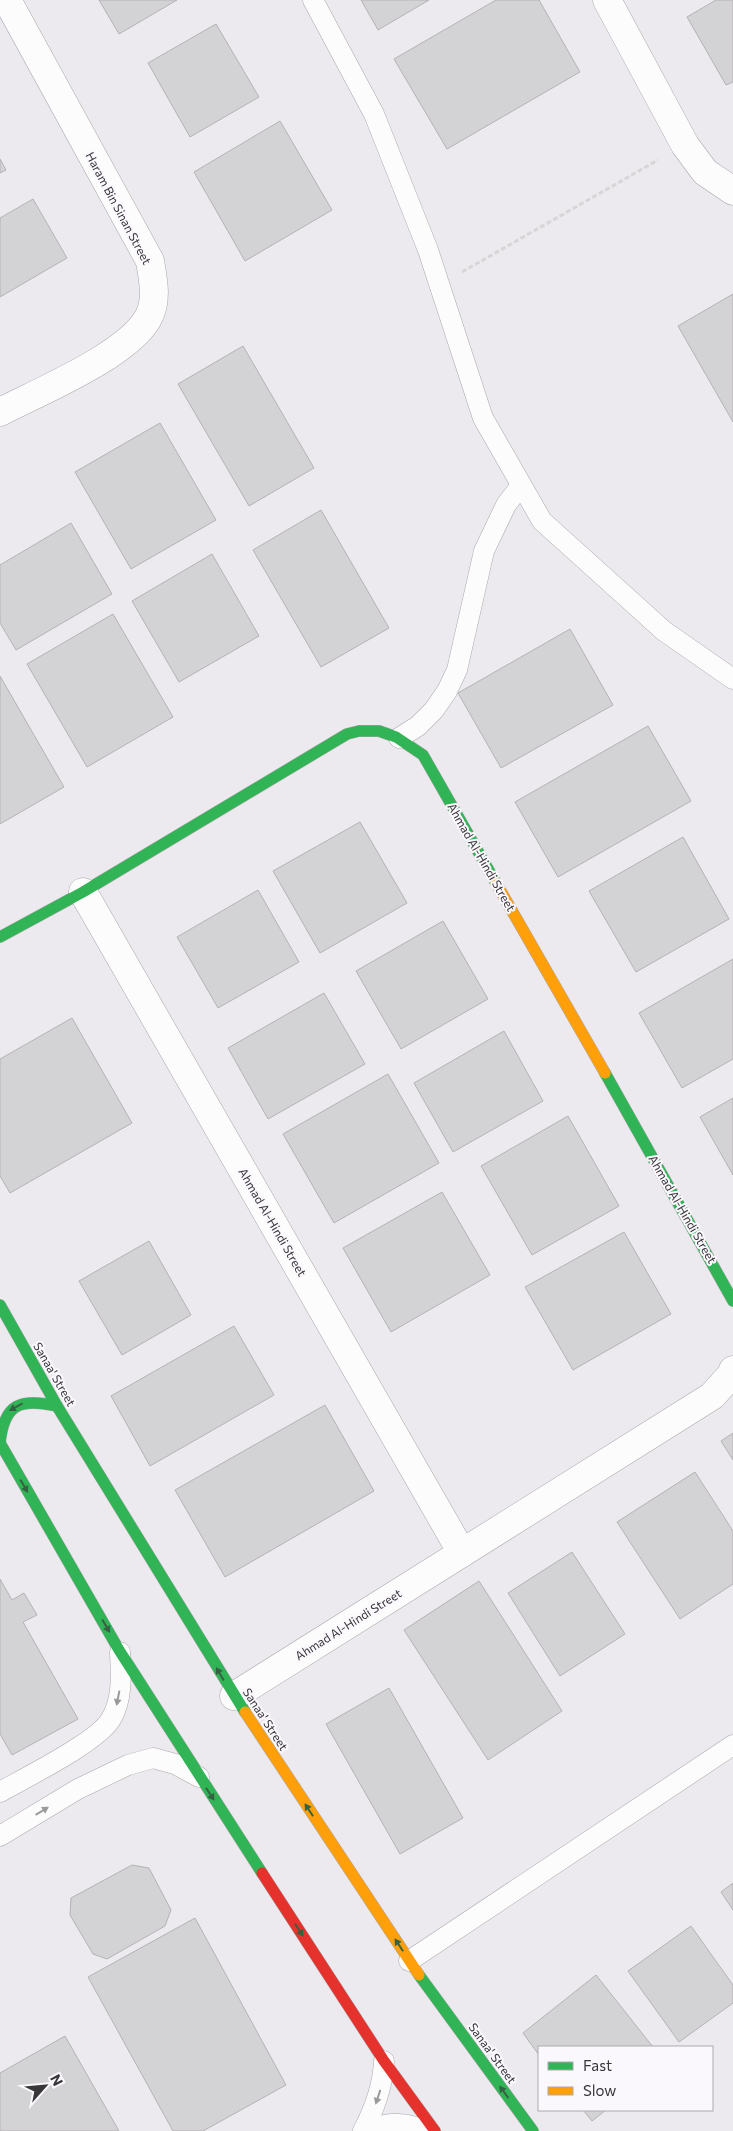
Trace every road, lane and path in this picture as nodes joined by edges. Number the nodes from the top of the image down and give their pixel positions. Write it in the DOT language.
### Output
graph roads {
  1 [pos="7,0"];
  2 [pos="313,0"];
  3 [pos="607,0"];
  4 [pos="685,145"];
  5 [pos="733,190"];
  6 [pos="439,285"];
  7 [pos="0,412"];
  8 [pos="521,485"];
  9 [pos="733,680"];
  10 [pos="399,738"];
  11 [pos="83,892"];
  12 [pos="0,937"];
  13 [pos="733,1301"];
  14 [pos="2,1310"];
  15 [pos="2,1334"];
  16 [pos="733,1370"];
  17 [pos="57,1406"];
  18 [pos="0,1443"];
  19 [pos="462,1553"];
  20 [pos="120,1650"];
  21 [pos="234,1696"];
  22 [pos="733,1745"];
  23 [pos="200,1778"];
  24 [pos="0,1792"];
  25 [pos="0,1836"];
  26 [pos="409,1961"];
  27 [pos="384,2061"];
  28 [pos="363,2131"];
  29 [pos="369,2131"];
  30 [pos="426,2131"];
  31 [pos="435,2131"];
  32 [pos="532,2131"];
  1 -- 7 [label="street, Haram Bin Sinan Street"];
  2 -- 6 [label="lane"];
  3 -- 4 [label="street"];
  4 -- 5 [label="street"];
  4 -- 6 [label="path"];
  6 -- 8 [label="lane"];
  8 -- 9 [label="lane"];
  8 -- 10 [label="lane"];
  10 -- 11 [label="main road, Ahmad Al-Hindi Street"];
  10 -- 13 [label="main road, Ahmad Al-Hindi Street"];
  11 -- 12 [label="main road, Ahmad Al-Hindi Street"];
  11 -- 19 [label="street, Ahmad Al-Hindi Street"];
  14 -- 15 [label="main road"];
  14 -- 17 [label="main road, Sanaa' Street"];
  16 -- 19 [label="street, Ahmad Al-Hindi Street"];
  17 -- 18 [label="main road, one-way"];
  21 -- 17 [label="main road, Sanaa' Street, one-way"];
  18 -- 20 [label="main road, one-way"];
  19 -- 21 [label="street, Ahmad Al-Hindi Street"];
  20 -- 23 [label="main road"];
  20 -- 24 [label="lane, one-way"];
  26 -- 21 [label="main road, Sanaa' Street, one-way"];
  22 -- 26 [label="lane"];
  25 -- 23 [label="lane, one-way"];
  23 -- 27 [label="main road, one-way"];
  32 -- 26 [label="main road, Sanaa' Street, one-way"];
  27 -- 28 [label="lane, one-way"];
  27 -- 31 [label="main road"];
  29 -- 30 [label="lane"];
}
